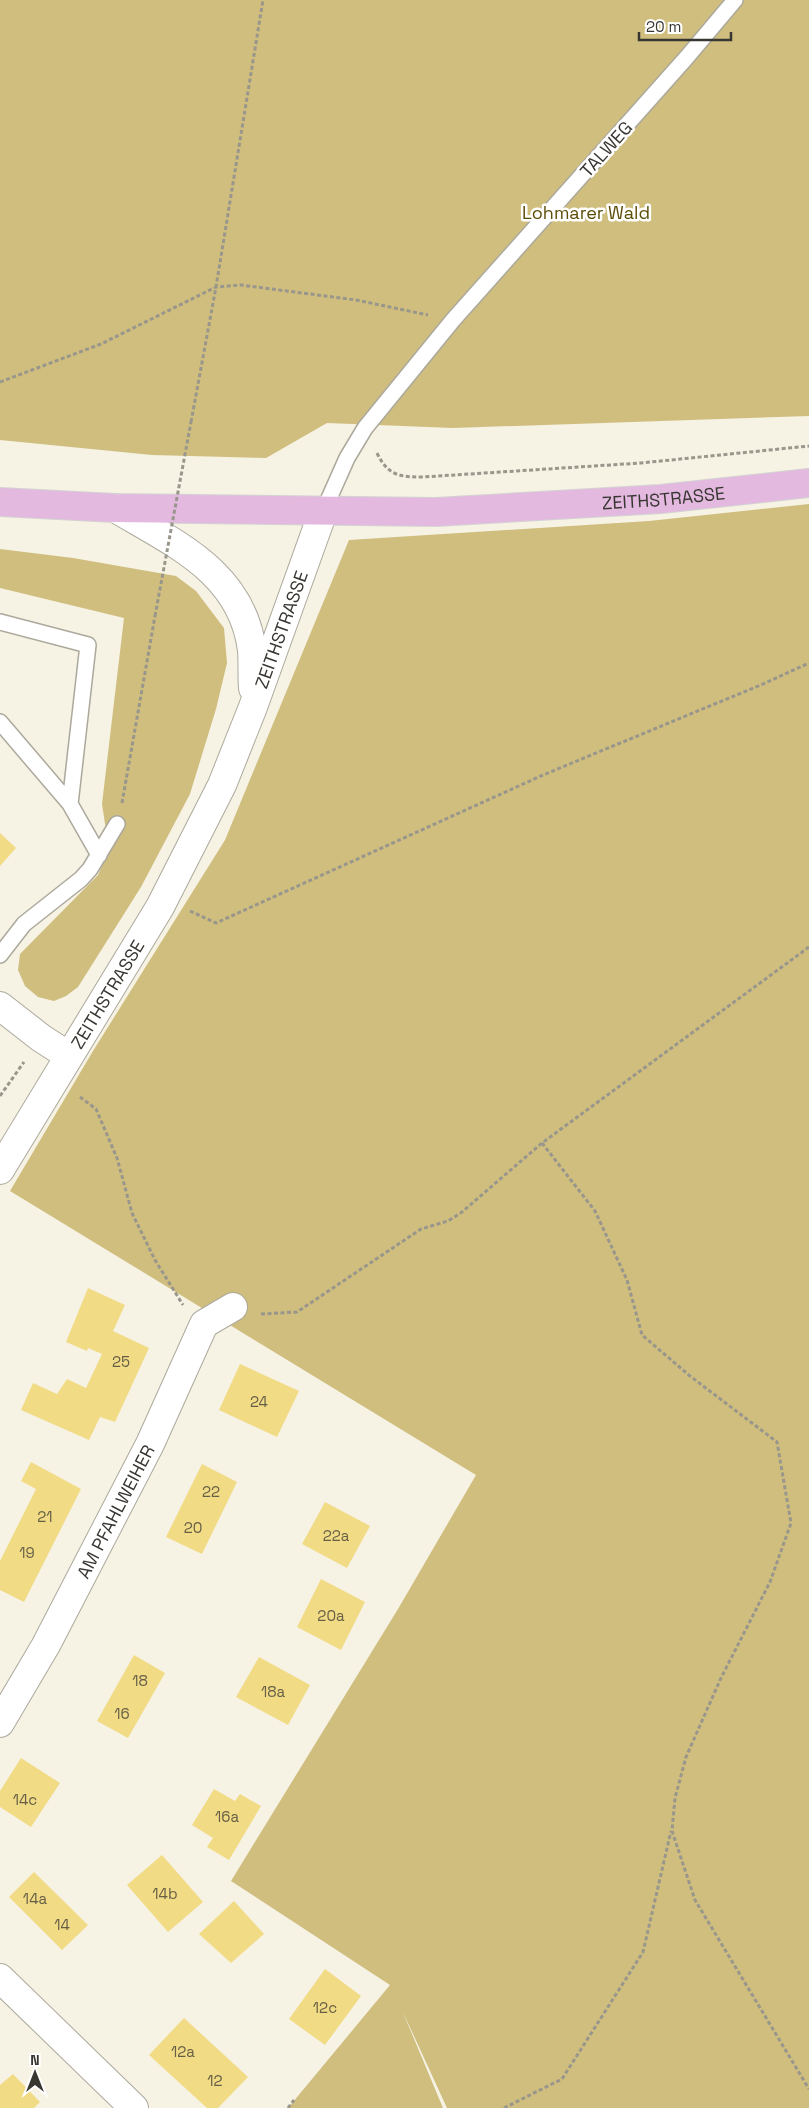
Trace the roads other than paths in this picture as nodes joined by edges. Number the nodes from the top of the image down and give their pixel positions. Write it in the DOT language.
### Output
graph roads {
  1 [pos="734,0"];
  2 [pos="809,483"];
  3 [pos="0,502"];
  4 [pos="115,508"];
  5 [pos="323,512"];
  6 [pos="0,622"];
  7 [pos="253,707"];
  8 [pos="0,722"];
  9 [pos="70,804"];
  10 [pos="116,824"];
  11 [pos="99,855"];
  12 [pos="0,955"];
  13 [pos="0,1006"];
  14 [pos="69,1056"];
  15 [pos="0,1170"];
  16 [pos="233,1307"];
  17 [pos="0,1723"];
  18 [pos="0,1978"];
  19 [pos="134,2108"];
  1 -- 5 [label="lane, TALWEG"];
  2 -- 5 [label="main road, ZEITHSTRASSE"];
  3 -- 4 [label="main road"];
  4 -- 5 [label="main road"];
  4 -- 7 [label="street"];
  5 -- 7 [label="street, ZEITHSTRASSE"];
  6 -- 9 [label="lane"];
  7 -- 14 [label="street, ZEITHSTRASSE"];
  8 -- 9 [label="lane"];
  9 -- 11 [label="lane"];
  10 -- 11 [label="lane"];
  11 -- 12 [label="lane"];
  13 -- 14 [label="street"];
  14 -- 15 [label="street, ZEITHSTRASSE"];
  16 -- 17 [label="street, AM PFAHLWEIHER"];
  18 -- 19 [label="street"];
}
